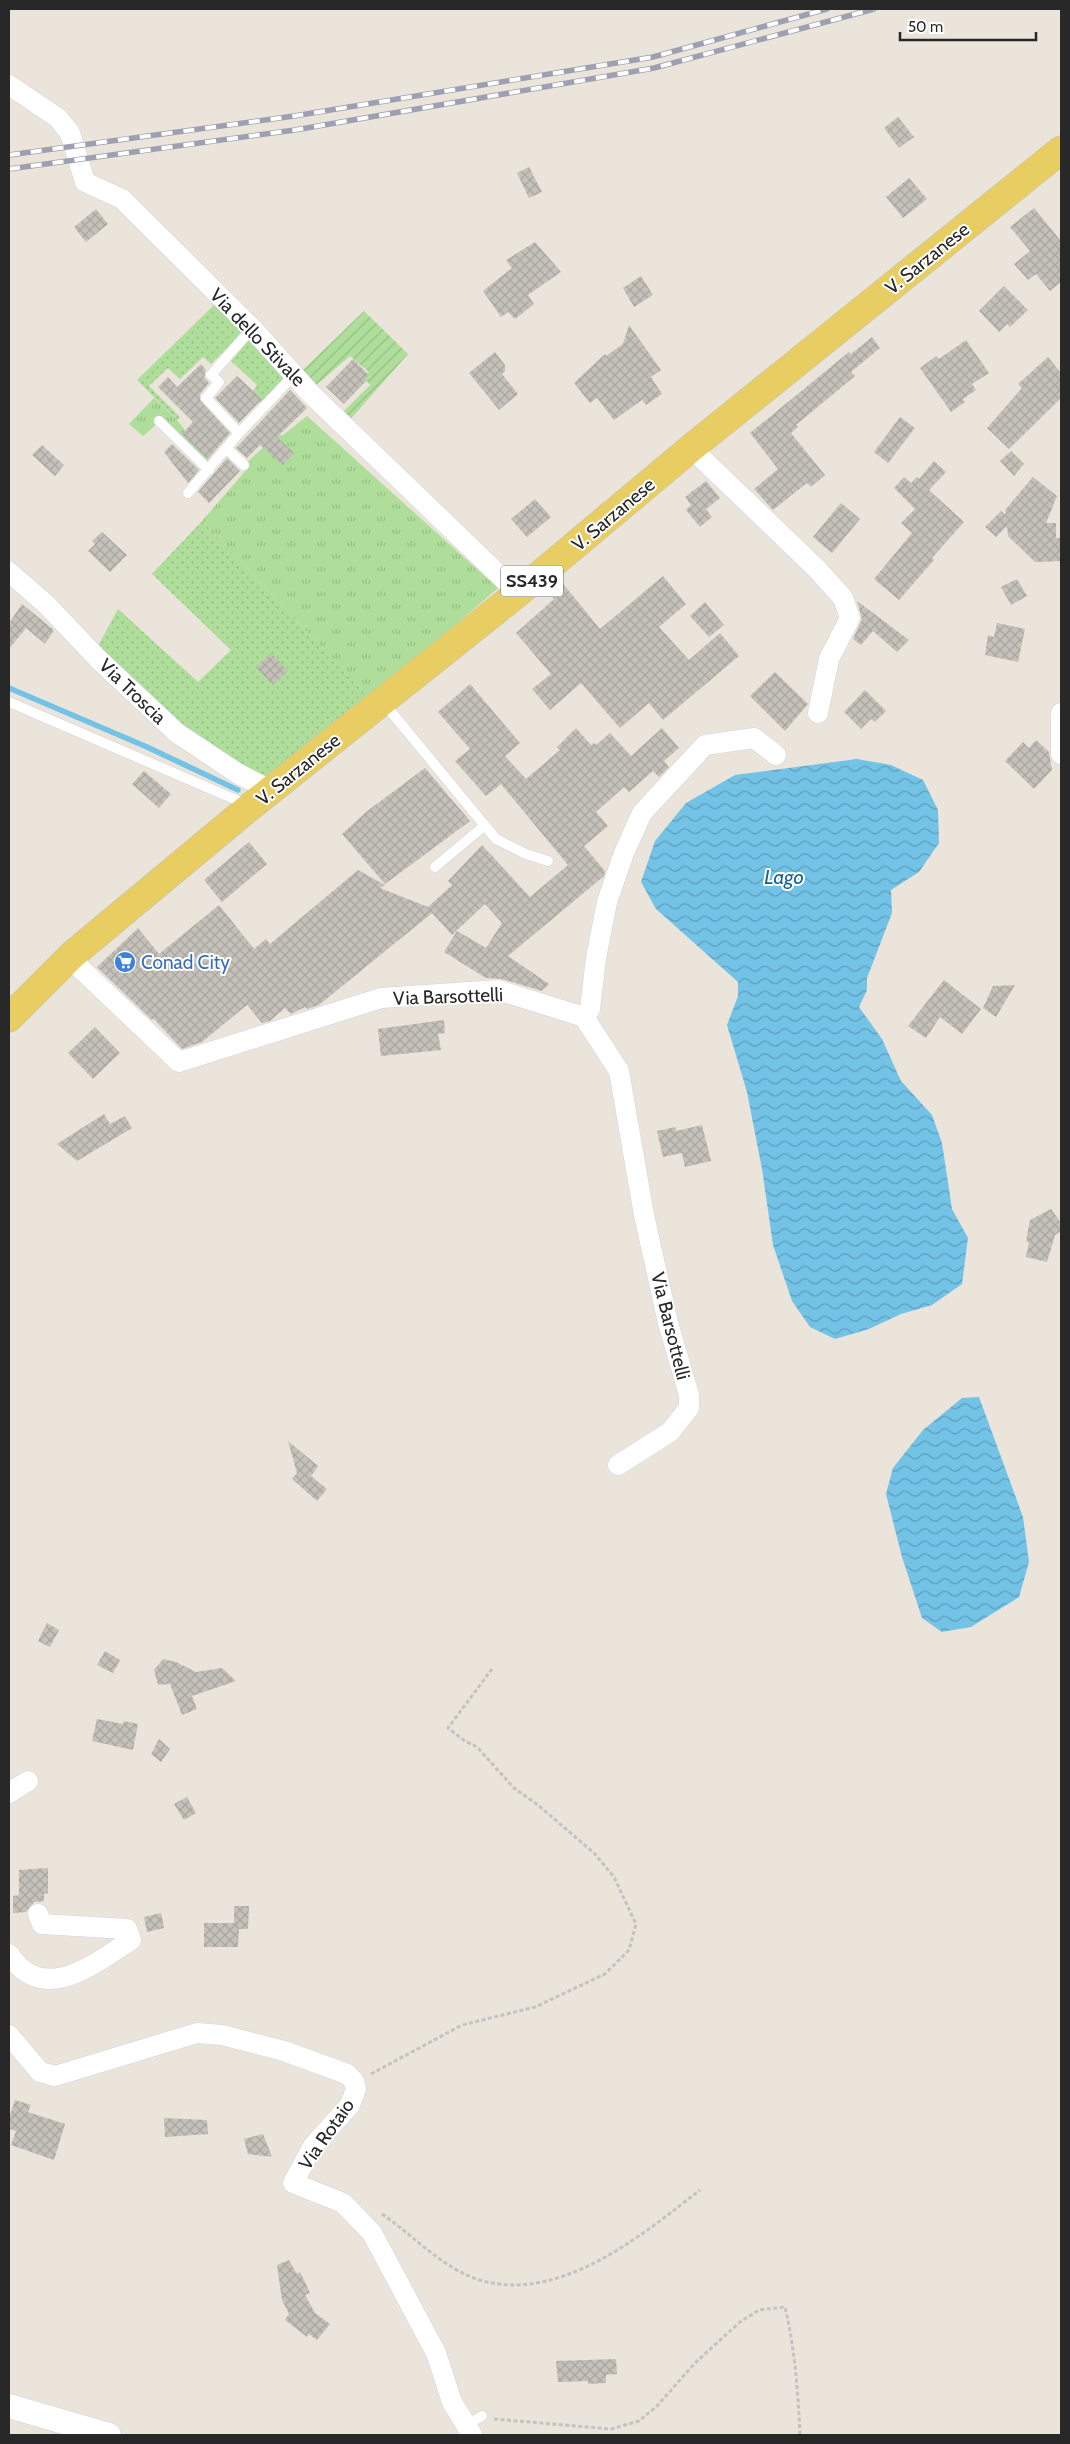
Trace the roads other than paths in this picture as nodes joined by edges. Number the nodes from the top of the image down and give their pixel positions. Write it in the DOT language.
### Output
graph roads {
  1 [pos="9,85"];
  2 [pos="1061,150"];
  3 [pos="252,328"];
  4 [pos="295,374"];
  5 [pos="159,421"];
  6 [pos="240,433"];
  7 [pos="691,448"];
  8 [pos="228,450"];
  9 [pos="244,465"];
  10 [pos="209,470"];
  11 [pos="188,493"];
  12 [pos="9,572"];
  13 [pos="518,593"];
  14 [pos="9,702"];
  15 [pos="382,702"];
  16 [pos="818,713"];
  17 [pos="1061,713"];
  18 [pos="1061,754"];
  19 [pos="776,755"];
  20 [pos="262,798"];
  21 [pos="484,826"];
  22 [pos="548,861"];
  23 [pos="435,867"];
  24 [pos="72,955"];
  25 [pos="584,1017"];
  26 [pos="9,1018"];
  27 [pos="618,1465"];
  28 [pos="28,1782"];
  29 [pos="9,1793"];
  30 [pos="38,1914"];
  31 [pos="9,1954"];
  32 [pos="9,2035"];
  33 [pos="9,2406"];
  34 [pos="473,2425"];
  35 [pos="109,2435"];
  1 -- 3 [label="street, Via dello Stivale"];
  2 -- 7 [label="main road, V. Sarzanese / SS439"];
  3 -- 4 [label="street, Via dello Stivale"];
  3 -- 6 [label="lane"];
  4 -- 6 [label="lane"];
  4 -- 13 [label="street, Via dello Stivale"];
  5 -- 10 [label="lane"];
  6 -- 8 [label="lane"];
  7 -- 13 [label="main road, V. Sarzanese / SS439"];
  7 -- 16 [label="street"];
  8 -- 9 [label="lane"];
  8 -- 10 [label="lane"];
  10 -- 11 [label="lane"];
  12 -- 20 [label="street, Via Troscia"];
  13 -- 15 [label="main road, V. Sarzanese / SS439"];
  14 -- 20 [label="lane"];
  15 -- 20 [label="main road, V. Sarzanese / SS439"];
  15 -- 21 [label="lane"];
  17 -- 18 [label="street"];
  19 -- 25 [label="street"];
  20 -- 24 [label="main road, V. Sarzanese / SS439"];
  21 -- 22 [label="lane"];
  21 -- 23 [label="lane"];
  24 -- 25 [label="street, Via Barsottelli"];
  24 -- 26 [label="main road, V. Sarzanese / SS439"];
  25 -- 27 [label="street, Via Barsottelli"];
  28 -- 29 [label="street"];
  30 -- 31 [label="street"];
  32 -- 34 [label="street, Via Rotaio"];
  33 -- 35 [label="street"];
}
